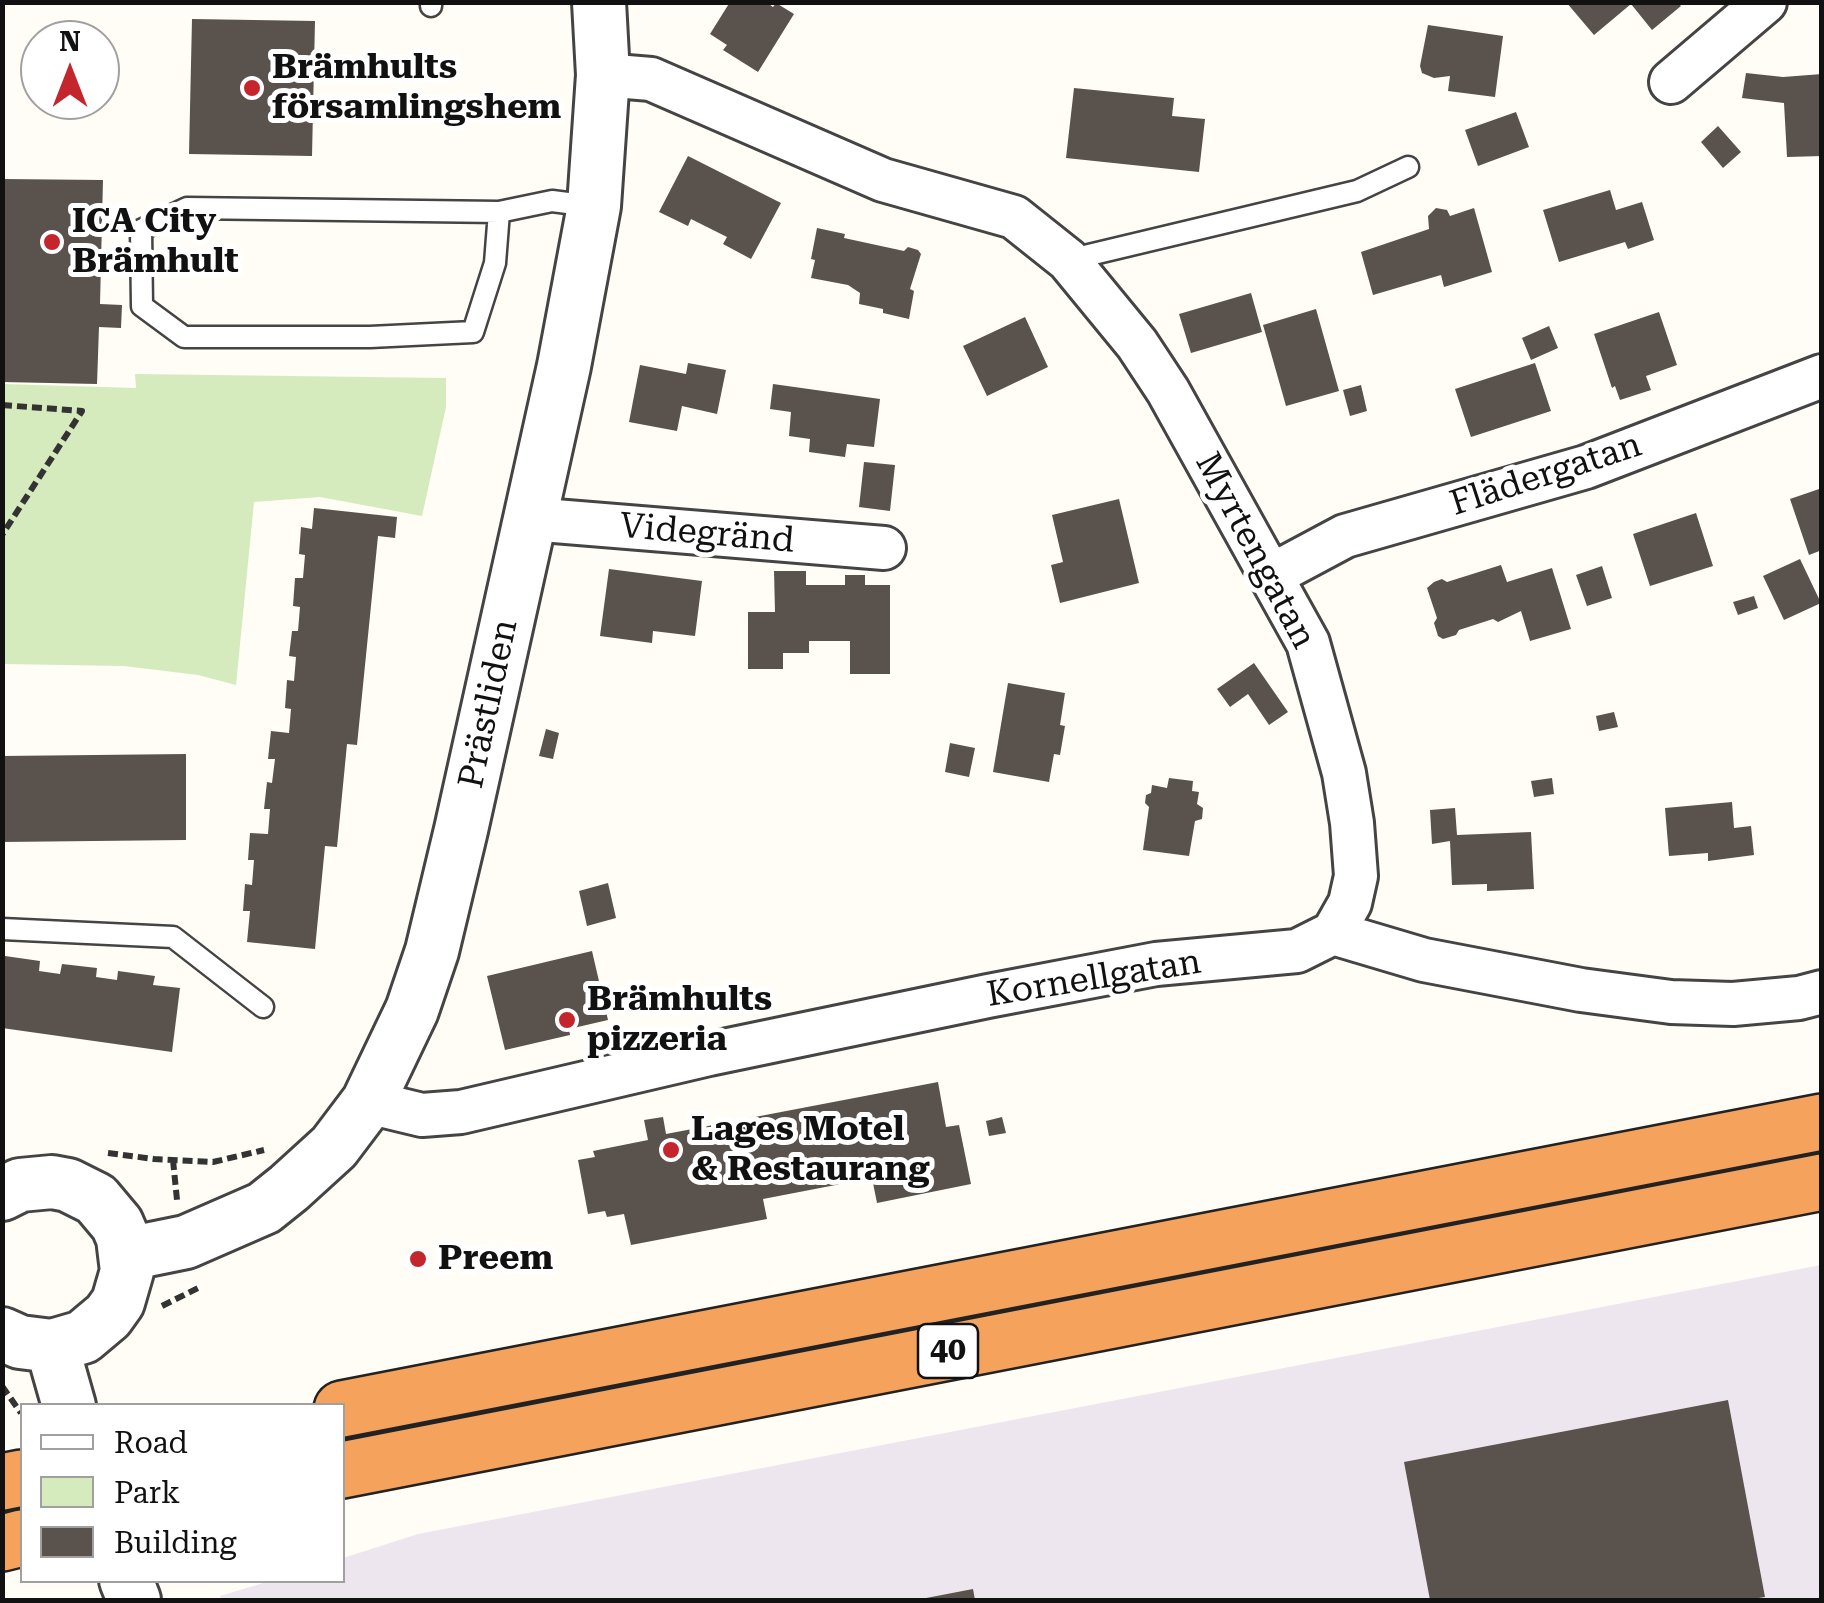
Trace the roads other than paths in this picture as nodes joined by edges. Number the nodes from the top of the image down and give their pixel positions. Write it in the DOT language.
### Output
graph roads {
  1 [pos="600,2"];
  2 [pos="1765,2"];
  3 [pos="604,74"];
  4 [pos="1671,82"];
  5 [pos="1408,167"];
  6 [pos="594,206"];
  7 [pos="499,212"];
  8 [pos="1068,260"];
  9 [pos="1822,376"];
  10 [pos="530,519"];
  11 [pos="884,548"];
  12 [pos="1272,574"];
  13 [pos="2,929"];
  14 [pos="1333,933"];
  15 [pos="1822,992"];
  16 [pos="263,1007"];
  17 [pos="368,1102"];
  18 [pos="1822,1122"];
  19 [pos="1822,1182"];
  20 [pos="2,1194"];
  21 [pos="126,1254"];
  22 [pos="45,1364"];
  23 [pos="345,1408"];
  24 [pos="345,1469"];
  1 -- 3 [label="street, Prästliden"];
  2 -- 4 [label="street"];
  3 -- 6 [label="street, Prästliden"];
  3 -- 8 [label="street, Myrtengatan"];
  5 -- 8 [label="lane"];
  6 -- 7 [label="lane"];
  6 -- 10 [label="street, Prästliden"];
  7 -- 7 [label="lane"];
  8 -- 12 [label="street, Myrtengatan"];
  9 -- 12 [label="street, Flädergatan"];
  10 -- 11 [label="street, Videgränd"];
  10 -- 17 [label="street, Prästliden"];
  12 -- 14 [label="street, Myrtengatan"];
  13 -- 16 [label="lane"];
  14 -- 15 [label="street"];
  14 -- 17 [label="street, Kornellgatan"];
  17 -- 21 [label="street, Prästliden"];
  18 -- 23 [label="highway, 40"];
  19 -- 24 [label="highway, 40"];
  20 -- 21 [label="street"];
  21 -- 22 [label="street"];
}
